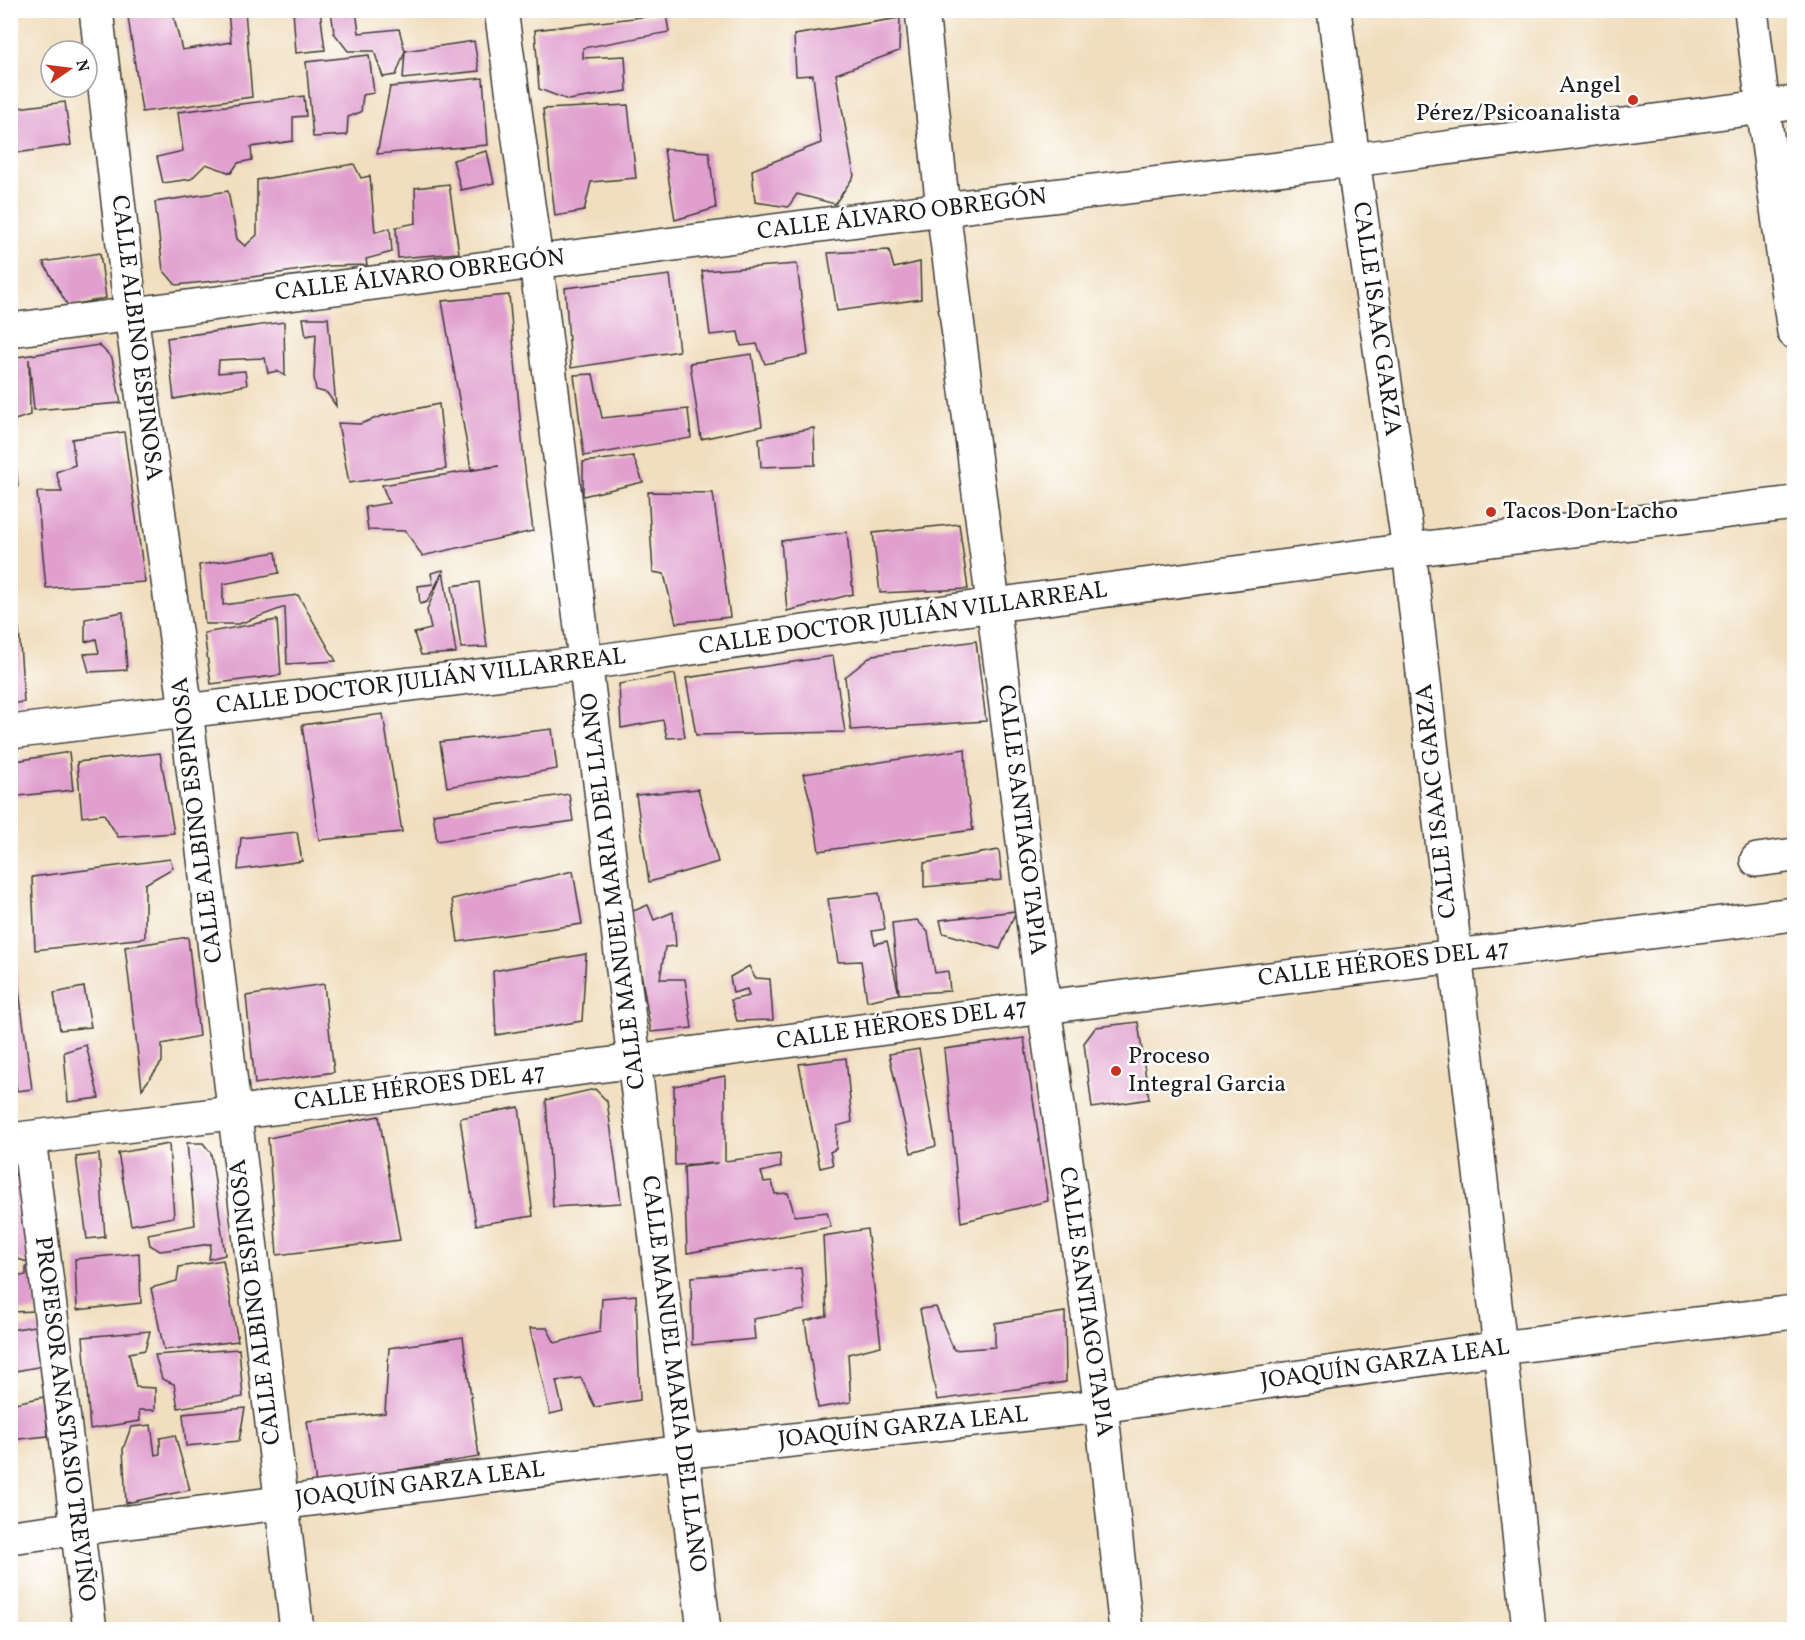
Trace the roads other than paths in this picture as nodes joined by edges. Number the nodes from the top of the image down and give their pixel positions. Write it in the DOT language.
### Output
graph roads {
  1 [pos="96,10"];
  2 [pos="501,10"];
  3 [pos="922,10"];
  4 [pos="1334,10"];
  5 [pos="1751,10"];
  6 [pos="1779,105"];
  7 [pos="1353,160"];
  8 [pos="943,209"];
  9 [pos="536,261"];
  10 [pos="131,314"];
  11 [pos="10,330"];
  12 [pos="1794,332"];
  13 [pos="1794,503"];
  14 [pos="1409,550"];
  15 [pos="994,605"];
  16 [pos="586,663"];
  17 [pos="186,710"];
  18 [pos="10,732"];
  19 [pos="1794,855"];
  20 [pos="1757,860"];
  21 [pos="1794,914"];
  22 [pos="1454,956"];
  23 [pos="1044,1006"];
  24 [pos="634,1061"];
  25 [pos="233,1112"];
  26 [pos="20,1139"];
  27 [pos="1794,1312"];
  28 [pos="1500,1348"];
  29 [pos="1101,1406"];
  30 [pos="683,1452"];
  31 [pos="280,1503"];
  32 [pos="78,1528"];
  33 [pos="10,1537"];
  34 [pos="90,1629"];
  35 [pos="297,1629"];
  36 [pos="705,1629"];
  37 [pos="1126,1629"];
  38 [pos="1529,1629"];
  1 -- 10 [label="street, CALLE ALBINO ESPINOSA"];
  2 -- 9 [label="street, CALLE MANUEL MARIA DEL LLANO"];
  3 -- 8 [label="street, CALLE SANTIAGO TAPIA"];
  4 -- 7 [label="street, CALLE ISAAC GARZA"];
  5 -- 6 [label="street"];
  6 -- 7 [label="street, CALLE ÁLVARO OBREGÓN"];
  6 -- 12 [label="street"];
  7 -- 8 [label="street, CALLE ÁLVARO OBREGÓN"];
  7 -- 14 [label="street, CALLE ISAAC GARZA"];
  8 -- 9 [label="street, CALLE ÁLVARO OBREGÓN"];
  8 -- 15 [label="street, CALLE SANTIAGO TAPIA"];
  9 -- 10 [label="street, CALLE ÁLVARO OBREGÓN"];
  9 -- 16 [label="street, CALLE MANUEL MARIA DEL LLANO"];
  10 -- 11 [label="street, CALLE ÁLVARO OBREGÓN"];
  10 -- 17 [label="street, CALLE ALBINO ESPINOSA"];
  13 -- 14 [label="street, CALLE DOCTOR JULIÁN VILLARREAL"];
  14 -- 15 [label="street, CALLE DOCTOR JULIÁN VILLARREAL"];
  14 -- 22 [label="street, CALLE ISAAC GARZA"];
  15 -- 16 [label="street, CALLE DOCTOR JULIÁN VILLARREAL"];
  15 -- 23 [label="street, CALLE SANTIAGO TAPIA"];
  16 -- 17 [label="street, CALLE DOCTOR JULIÁN VILLARREAL"];
  16 -- 24 [label="street, CALLE MANUEL MARIA DEL LLANO"];
  17 -- 18 [label="street, CALLE DOCTOR JULIÁN VILLARREAL"];
  17 -- 25 [label="street, CALLE ALBINO ESPINOSA"];
  19 -- 20 [label="street"];
  21 -- 22 [label="street, CALLE HÉROES DEL 47"];
  22 -- 23 [label="street, CALLE HÉROES DEL 47"];
  22 -- 28 [label="street, CALLE ISAAC GARZA"];
  23 -- 24 [label="street, CALLE HÉROES DEL 47"];
  23 -- 29 [label="street, CALLE SANTIAGO TAPIA"];
  24 -- 25 [label="street, CALLE HÉROES DEL 47"];
  24 -- 30 [label="street, CALLE MANUEL MARIA DEL LLANO"];
  25 -- 26 [label="street, CALLE HÉROES DEL 47"];
  25 -- 31 [label="street, CALLE ALBINO ESPINOSA"];
  26 -- 32 [label="street, PROFESOR ANASTASIO TREVIÑO"];
  27 -- 28 [label="street, JOAQUÍN GARZA LEAL"];
  28 -- 29 [label="street, JOAQUÍN GARZA LEAL"];
  28 -- 38 [label="street, CALLE ISAAC GARZA"];
  29 -- 30 [label="street, JOAQUÍN GARZA LEAL"];
  29 -- 37 [label="street, CALLE SANTIAGO TAPIA"];
  30 -- 31 [label="street, JOAQUÍN GARZA LEAL"];
  30 -- 36 [label="street, CALLE MANUEL MARIA DEL LLANO"];
  31 -- 32 [label="street, JOAQUÍN GARZA LEAL"];
  31 -- 35 [label="street, CALLE ALBINO ESPINOSA"];
  32 -- 33 [label="street, JOAQUÍN GARZA LEAL"];
  32 -- 34 [label="street, PROFESOR ANASTASIO TREVIÑO"];
}
